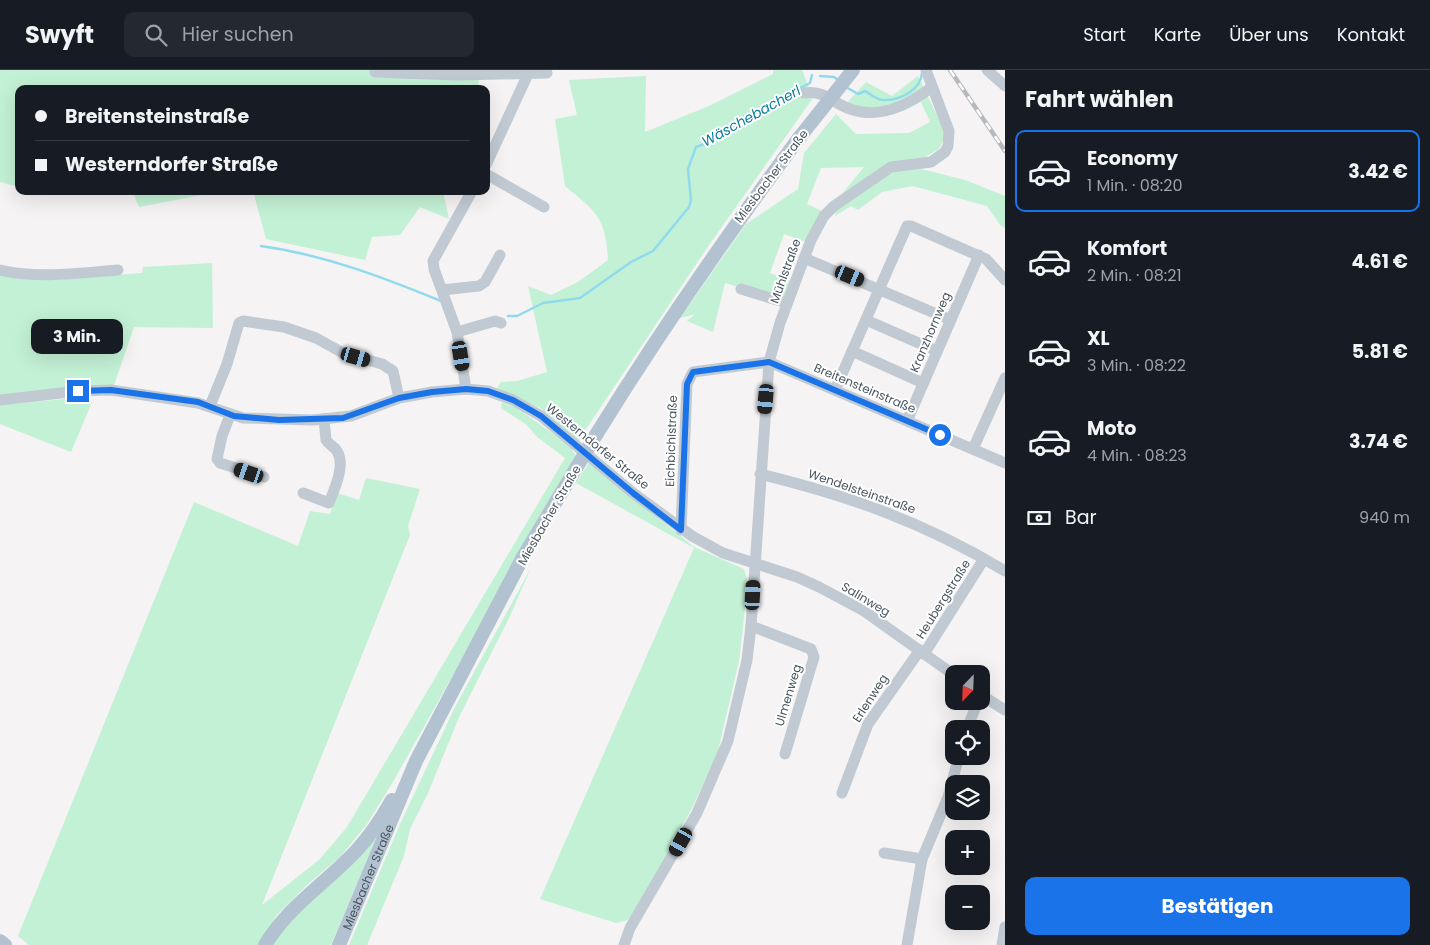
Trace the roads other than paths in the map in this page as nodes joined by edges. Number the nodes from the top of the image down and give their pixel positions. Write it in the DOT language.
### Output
graph roads {
  1 [pos="853,70"];
  2 [pos="926,70"];
  3 [pos="987,70"];
  4 [pos="376,72"];
  5 [pos="528,74"];
  6 [pos="547,74"];
  7 [pos="1005,86"];
  8 [pos="932,87"];
  9 [pos="804,93"];
  10 [pos="490,156"];
  11 [pos="490,176"];
  12 [pos="470,195"];
  13 [pos="544,207"];
  14 [pos="500,255"];
  15 [pos="979,255"];
  16 [pos="804,258"];
  17 [pos="0,270"];
  18 [pos="118,270"];
  19 [pos="1005,280"];
  20 [pos="741,289"];
  21 [pos="880,289"];
  22 [pos="442,290"];
  23 [pos="787,304"];
  24 [pos="866,320"];
  25 [pos="950,320"];
  26 [pos="501,324"];
  27 [pos="458,332"];
  28 [pos="937,351"];
  29 [pos="852,352"];
  30 [pos="769,362"];
  31 [pos="1005,378"];
  32 [pos="923,383"];
  33 [pos="466,389"];
  34 [pos="835,390"];
  35 [pos="399,398"];
  36 [pos="0,400"];
  37 [pos="210,406"];
  38 [pos="230,415"];
  39 [pos="324,419"];
  40 [pos="907,421"];
  41 [pos="973,449"];
  42 [pos="1005,463"];
  43 [pos="760,474"];
  44 [pos="264,478"];
  45 [pos="302,493"];
  46 [pos="681,530"];
  47 [pos="984,559"];
  48 [pos="755,565"];
  49 [pos="1005,572"];
  50 [pos="751,626"];
  51 [pos="922,652"];
  52 [pos="945,669"];
  53 [pos="990,701"];
  54 [pos="1005,710"];
  55 [pos="785,754"];
  56 [pos="416,761"];
  57 [pos="957,765"];
  58 [pos="842,793"];
  59 [pos="884,853"];
  60 [pos="922,859"];
  61 [pos="1005,927"];
  62 [pos="0,941"];
  63 [pos="5,945"];
  64 [pos="265,945"];
  65 [pos="338,945"];
  66 [pos="624,945"];
  67 [pos="907,945"];
  68 [pos="1002,945"];
  1 -- 56 [label="main road, Miesbacher Straße, bridge"];
  2 -- 8 [label="street, Mühlstraße"];
  3 -- 7 [label="street"];
  4 -- 5 [label="street"];
  5 -- 6 [label="street"];
  5 -- 10 [label="street"];
  8 -- 9 [label="street"];
  8 -- 16 [label="street, Mühlstraße"];
  11 -- 13 [label="street"];
  12 -- 22 [label="street"];
  14 -- 22 [label="street"];
  15 -- 19 [label="street"];
  15 -- 21 [label="street"];
  15 -- 25 [label="street, Kranzhornweg"];
  16 -- 21 [label="street"];
  16 -- 23 [label="street, Mühlstraße"];
  17 -- 18 [label="street"];
  20 -- 23 [label="street"];
  21 -- 24 [label="street"];
  21 -- 25 [label="street"];
  22 -- 27 [label="street"];
  23 -- 30 [label="street, Mühlstraße"];
  24 -- 28 [label="street"];
  24 -- 29 [label="street"];
  25 -- 28 [label="street, Kranzhornweg"];
  26 -- 27 [label="street"];
  27 -- 33 [label="street"];
  28 -- 32 [label="street, Kranzhornweg"];
  29 -- 32 [label="street"];
  29 -- 34 [label="street"];
  30 -- 34 [label="street, Breitensteinstraße"];
  30 -- 43 [label="street, Mühlstraße"];
  30 -- 46 [label="street, Eichbichlstraße"];
  31 -- 41 [label="street"];
  32 -- 40 [label="street, Kranzhornweg"];
  33 -- 35 [label="street, Westerndorfer Straße"];
  33 -- 46 [label="street, Westerndorfer Straße"];
  34 -- 40 [label="street, Breitensteinstraße"];
  35 -- 37 [label="street"];
  35 -- 39 [label="street, Westerndorfer Straße"];
  36 -- 37 [label="street, Westerndorfer Straße"];
  37 -- 38 [label="street, Westerndorfer Straße"];
  38 -- 39 [label="street, Westerndorfer Straße"];
  38 -- 44 [label="street"];
  39 -- 45 [label="street"];
  40 -- 41 [label="street, Breitensteinstraße"];
  41 -- 42 [label="street, Breitensteinstraße"];
  43 -- 47 [label="street, Wendelsteinstraße"];
  43 -- 48 [label="street, Mühlstraße"];
  46 -- 48 [label="street, Westerndorfer Straße"];
  47 -- 49 [label="street, Wendelsteinstraße"];
  47 -- 51 [label="street, Heubergstraße"];
  48 -- 50 [label="street, Mühlstraße"];
  48 -- 51 [label="street, Salinweg"];
  50 -- 55 [label="street, Ulmenweg"];
  50 -- 66 [label="street, Mühlstraße"];
  51 -- 52 [label="street, Salinweg"];
  51 -- 58 [label="street, Erlenweg"];
  53 -- 54 [label="street"];
  56 -- 64 [label="main road"];
  56 -- 65 [label="main road, Miesbacher Straße"];
  57 -- 60 [label="street"];
  59 -- 60 [label="street"];
  60 -- 67 [label="street"];
  61 -- 68 [label="street"];
  62 -- 63 [label="main road"];
}
